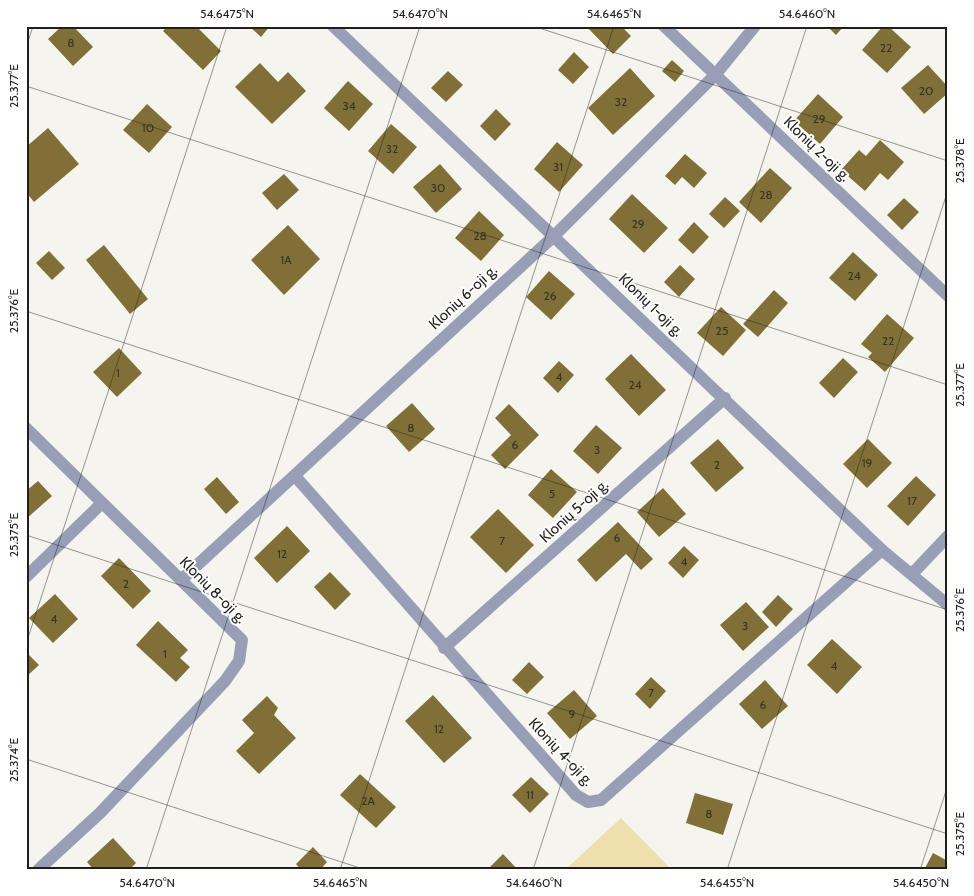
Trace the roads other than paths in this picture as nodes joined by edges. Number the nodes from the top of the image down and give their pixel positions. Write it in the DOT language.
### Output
graph roads {
  1 [pos="333,26"];
  2 [pos="664,26"];
  3 [pos="755,26"];
  4 [pos="716,74"];
  5 [pos="554,236"];
  6 [pos="948,296"];
  7 [pos="725,398"];
  8 [pos="26,428"];
  9 [pos="294,476"];
  10 [pos="102,503"];
  11 [pos="948,536"];
  12 [pos="882,550"];
  13 [pos="912,574"];
  14 [pos="26,577"];
  15 [pos="181,580"];
  16 [pos="948,605"];
  17 [pos="444,648"];
  18 [pos="38,870"];
  1 -- 5 [label="street, Klonių 1-oji g."];
  2 -- 4 [label="street, Klonių 2-oji g."];
  3 -- 4 [label="street, Klonių 6-oji g."];
  4 -- 5 [label="street, Klonių 6-oji g."];
  4 -- 6 [label="street, Klonių 2-oji g."];
  5 -- 7 [label="street, Klonių 1-oji g."];
  5 -- 9 [label="street, Klonių 6-oji g."];
  7 -- 12 [label="street, Klonių 1-oji g."];
  7 -- 17 [label="street, Klonių 5-oji g."];
  8 -- 10 [label="street, Klonių 8-oji g."];
  9 -- 15 [label="street, Klonių 6-oji g."];
  9 -- 17 [label="street, Klonių 4-oji g."];
  10 -- 14 [label="street"];
  10 -- 15 [label="street, Klonių 8-oji g."];
  11 -- 13 [label="street"];
  12 -- 13 [label="street, Klonių 1-oji g."];
  12 -- 17 [label="street, Klonių 4-oji g."];
  13 -- 16 [label="street, Klonių 1-oji g."];
  15 -- 18 [label="street, Klonių 8-oji g."];
}
